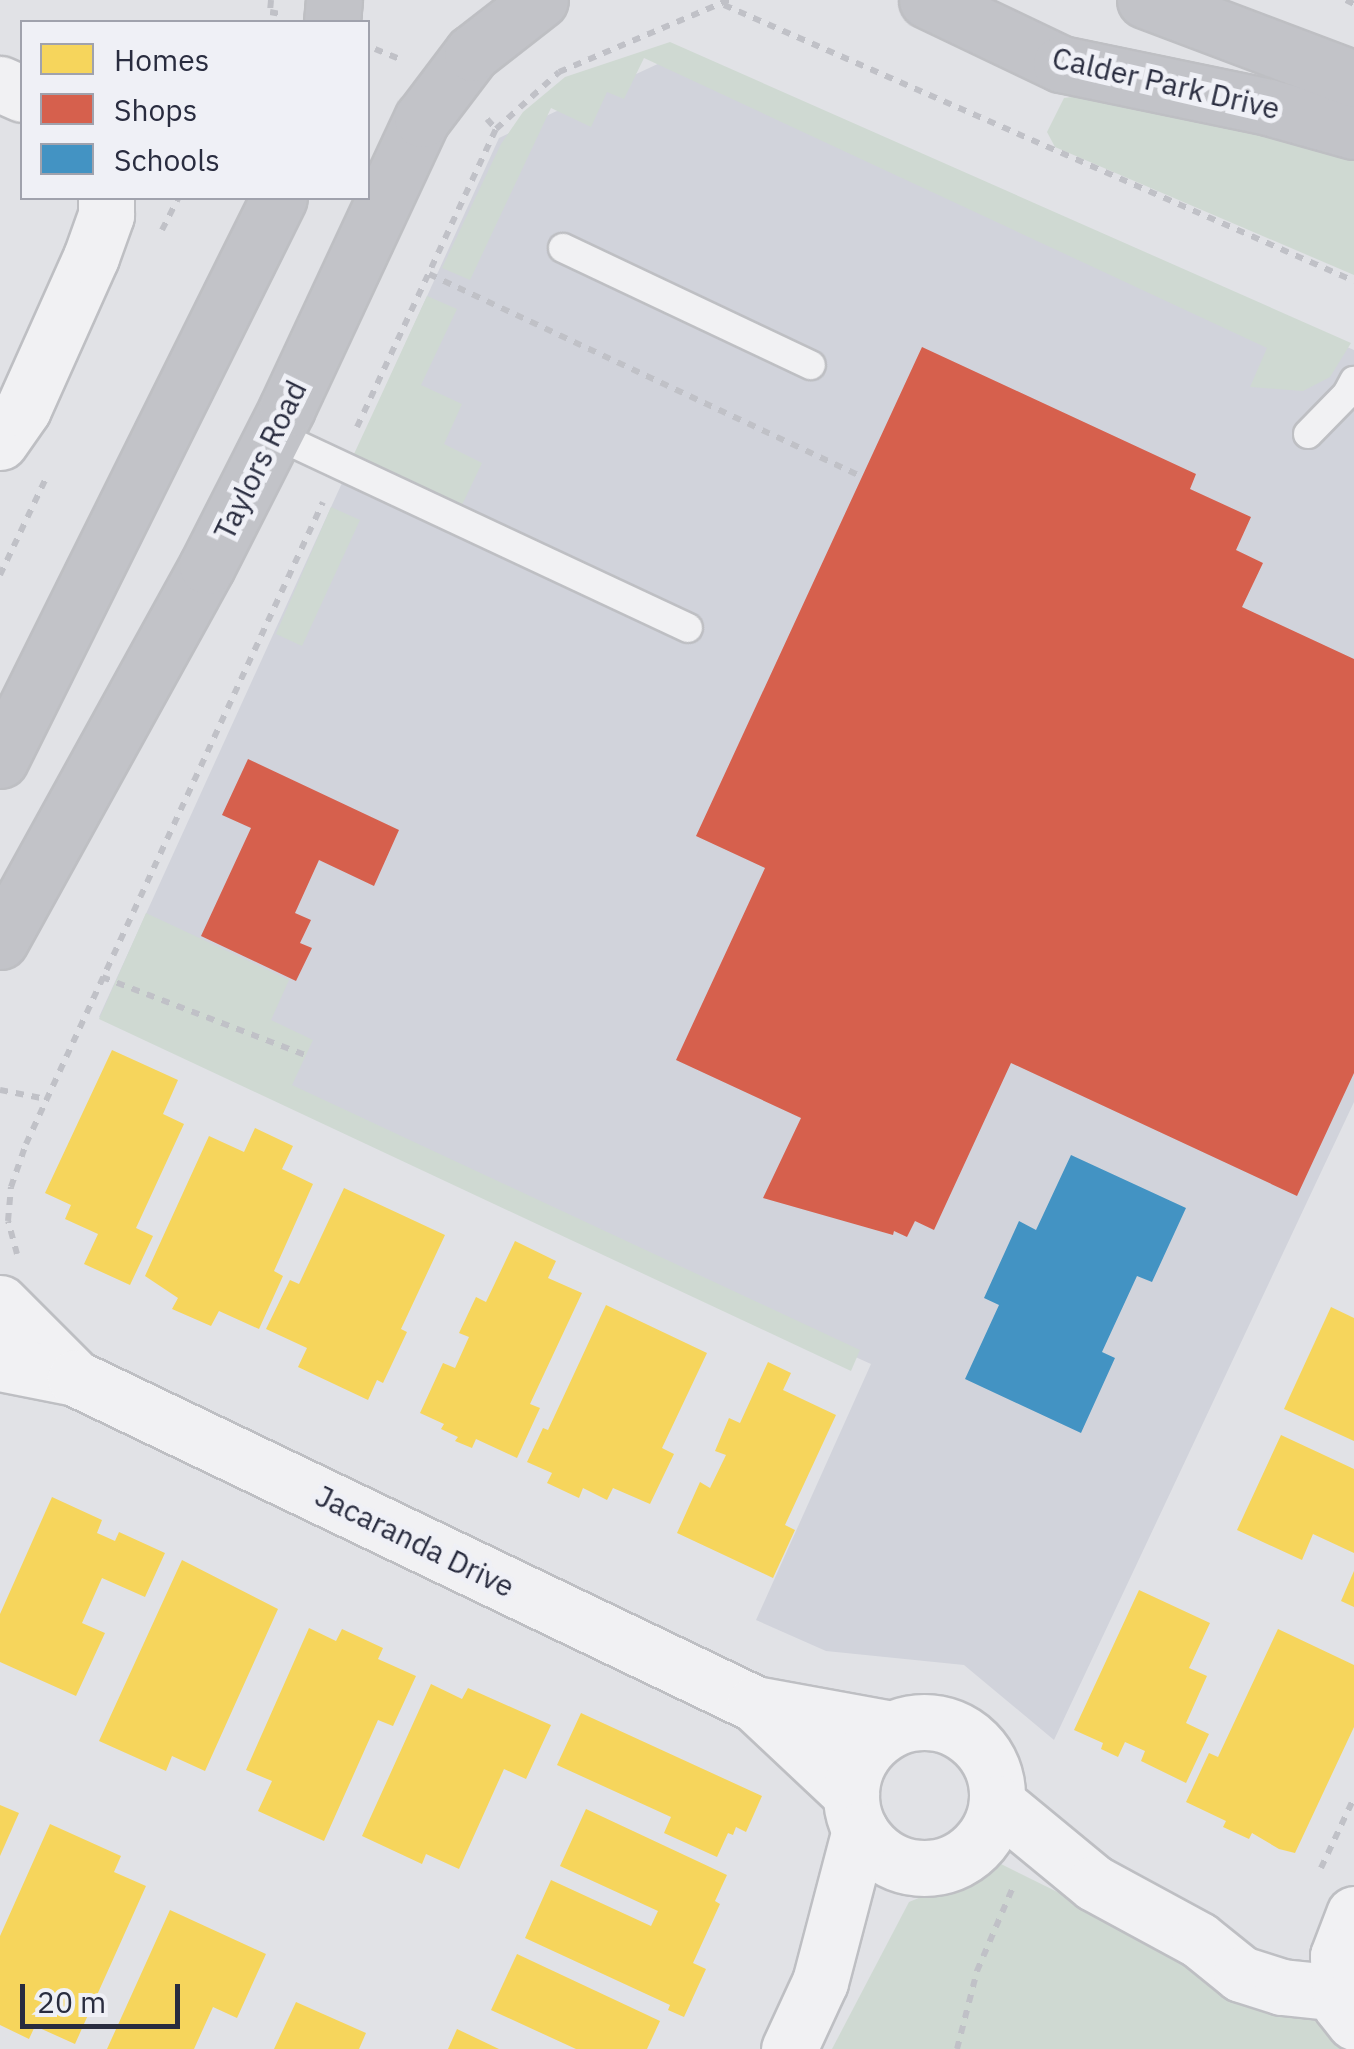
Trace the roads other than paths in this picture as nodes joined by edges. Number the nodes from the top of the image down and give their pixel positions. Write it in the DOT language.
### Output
graph roads {
  1 [pos="540,0"];
  2 [pos="927,0"];
  3 [pos="1146,0"];
  4 [pos="1354,79"];
  5 [pos="1354,131"];
  6 [pos="106,200"];
  7 [pos="278,200"];
  8 [pos="563,248"];
  9 [pos="812,365"];
  10 [pos="1354,381"];
  11 [pos="274,434"];
  12 [pos="1308,434"];
  13 [pos="0,442"];
  14 [pos="688,628"];
  15 [pos="0,760"];
  16 [pos="0,941"];
  17 [pos="6,1284"];
  18 [pos="0,1362"];
  19 [pos="74,1378"];
  20 [pos="755,1704"];
  21 [pos="891,1730"];
  22 [pos="997,1802"];
  23 [pos="855,1812"];
  24 [pos="962,1858"];
  25 [pos="907,1866"];
  26 [pos="1094,1884"];
  27 [pos="1349,1973"];
  28 [pos="820,1982"];
  29 [pos="790,2049"];
  1 -- 11 [label="main road, Taylors Road"];
  2 -- 5 [label="main road, Calder Park Drive"];
  3 -- 4 [label="main road, Calder Park Drive"];
  6 -- 13 [label="street"];
  7 -- 15 [label="main road"];
  8 -- 9 [label="lane"];
  10 -- 12 [label="lane"];
  11 -- 14 [label="lane"];
  11 -- 16 [label="main road, Taylors Road"];
  17 -- 19 [label="street, Jacaranda Drive"];
  18 -- 19 [label="street, Jacaranda Drive"];
  19 -- 20 [label="street, Jacaranda Drive"];
  20 -- 21 [label="street, Jacaranda Drive"];
  20 -- 23 [label="street, Jacaranda Drive"];
  21 -- 22 [label="street"];
  21 -- 23 [label="street"];
  22 -- 24 [label="street"];
  22 -- 26 [label="street"];
  23 -- 25 [label="street"];
  23 -- 28 [label="street"];
  24 -- 25 [label="street"];
  24 -- 26 [label="street"];
  25 -- 28 [label="street"];
  26 -- 27 [label="street"];
  28 -- 29 [label="street"];
}
